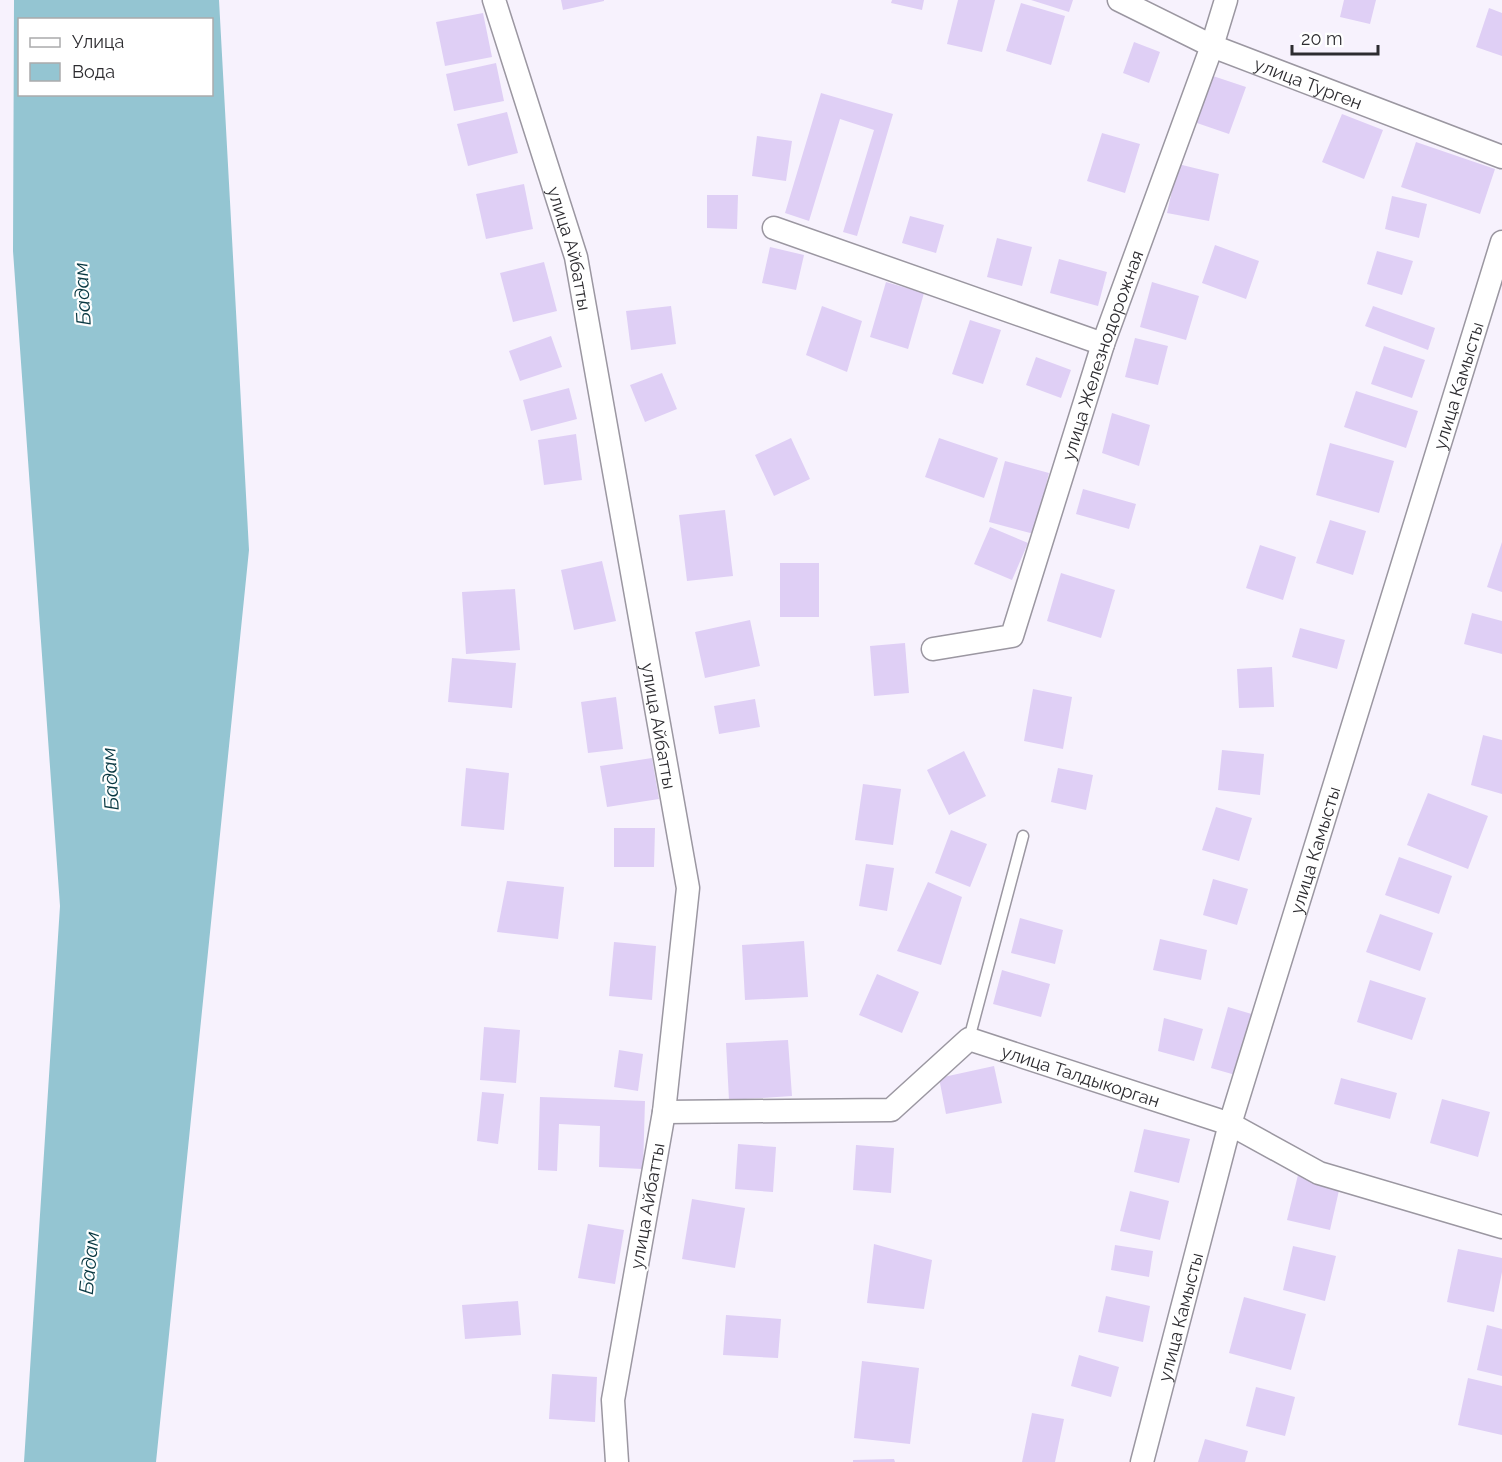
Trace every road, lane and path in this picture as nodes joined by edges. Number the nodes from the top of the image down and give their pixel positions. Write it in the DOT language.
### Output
graph roads {
  1 [pos="494,0"];
  2 [pos="1119,0"];
  3 [pos="1226,0"];
  4 [pos="1212,46"];
  5 [pos="1502,157"];
  6 [pos="774,228"];
  7 [pos="1502,242"];
  8 [pos="1103,344"];
  9 [pos="933,649"];
  10 [pos="1023,836"];
  11 [pos="969,1039"];
  12 [pos="664,1112"];
  13 [pos="1230,1124"];
  14 [pos="1502,1227"];
  15 [pos="617,1462"];
  16 [pos="1142,1462"];
  1 -- 12 [label="street, улица Айбатты"];
  2 -- 4 [label="street, улица Турген"];
  3 -- 4 [label="street, улица Железнодорожная"];
  4 -- 5 [label="street, улица Турген"];
  4 -- 8 [label="street, улица Железнодорожная"];
  6 -- 8 [label="street"];
  7 -- 13 [label="street, улица Камысты"];
  8 -- 9 [label="street, улица Железнодорожная"];
  10 -- 11 [label="lane"];
  11 -- 12 [label="street"];
  11 -- 13 [label="street, улица Талдыкорган"];
  12 -- 15 [label="street, улица Айбатты"];
  13 -- 14 [label="street, улица Талдыкорган"];
  13 -- 16 [label="street, улица Камысты"];
}
